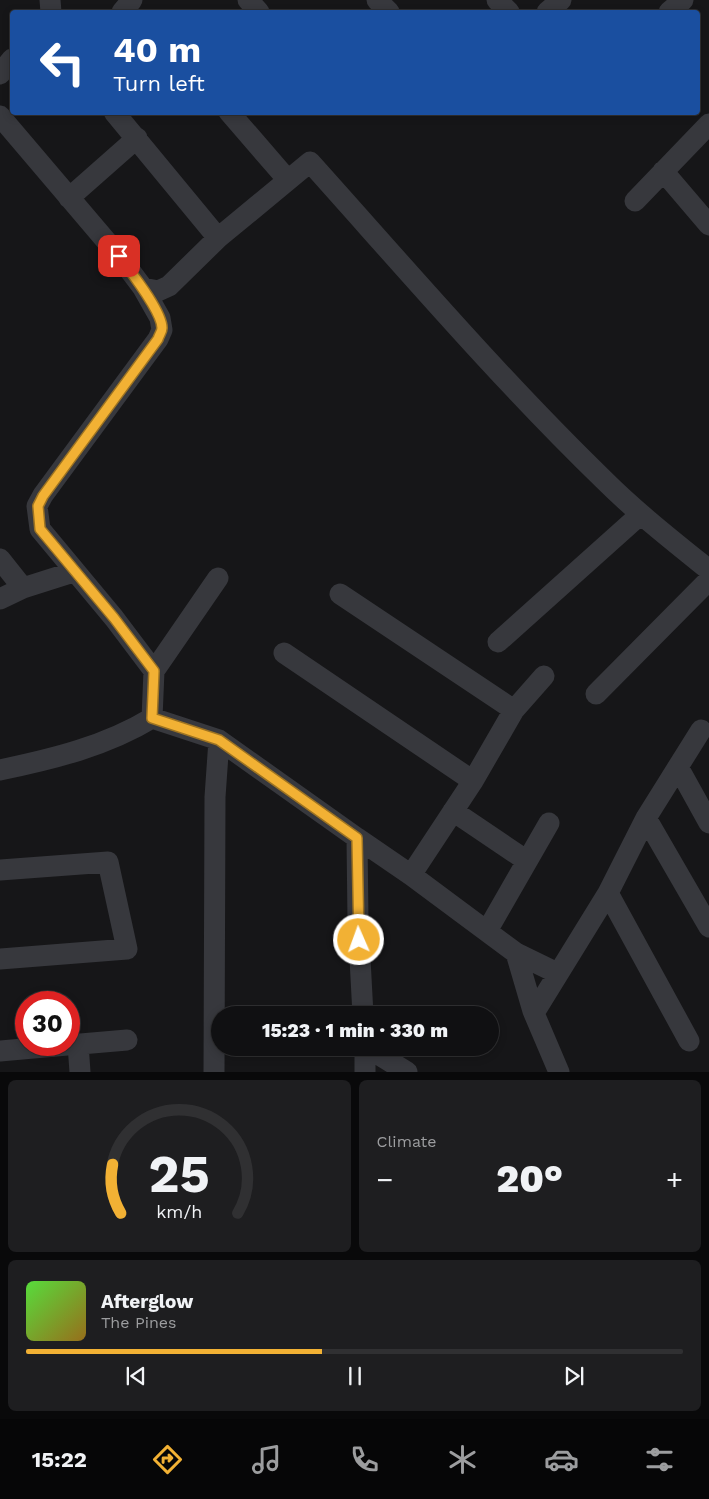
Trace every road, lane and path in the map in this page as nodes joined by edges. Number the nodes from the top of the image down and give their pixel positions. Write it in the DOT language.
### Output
graph roads {
  1 [pos="248,0"];
  2 [pos="377,0"];
  3 [pos="497,0"];
  4 [pos="561,0"];
  5 [pos="683,0"];
  6 [pos="257,10"];
  7 [pos="387,10"];
  8 [pos="507,10"];
  9 [pos="549,10"];
  10 [pos="671,10"];
  11 [pos="10,62"];
  12 [pos="0,74"];
  13 [pos="117,115"];
  14 [pos="232,115"];
  15 [pos="0,116"];
  16 [pos="709,124"];
  17 [pos="137,138"];
  18 [pos="663,171"];
  19 [pos="287,180"];
  20 [pos="69,198"];
  21 [pos="635,201"];
  22 [pos="709,225"];
  23 [pos="218,238"];
  24 [pos="142,288"];
  25 [pos="641,514"];
  26 [pos="0,559"];
  27 [pos="709,570"];
  28 [pos="67,574"];
  29 [pos="218,578"];
  30 [pos="709,580"];
  31 [pos="23,588"];
  32 [pos="340,594"];
  33 [pos="0,599"];
  34 [pos="498,642"];
  35 [pos="284,653"];
  36 [pos="154,671"];
  37 [pos="544,676"];
  38 [pos="596,694"];
  39 [pos="514,710"];
  40 [pos="152,718"];
  41 [pos="701,730"];
  42 [pos="219,740"];
  43 [pos="678,767"];
  44 [pos="0,770"];
  45 [pos="473,781"];
  46 [pos="453,811"];
  47 [pos="646,818"];
  48 [pos="549,823"];
  49 [pos="709,823"];
  50 [pos="357,838"];
  51 [pos="527,861"];
  52 [pos="0,870"];
  53 [pos="411,875"];
  54 [pos="608,893"];
  55 [pos="709,927"];
  56 [pos="487,931"];
  57 [pos="516,953"];
  58 [pos="0,959"];
  59 [pos="557,973"];
  60 [pos="363,1006"];
  61 [pos="534,1013"];
  62 [pos="127,1040"];
  63 [pos="689,1041"];
  64 [pos="80,1044"];
  65 [pos="15,1050"];
  66 [pos="0,1051"];
  67 [pos="75,1056"];
  68 [pos="366,1056"];
  69 [pos="380,1056"];
  70 [pos="80,1072"];
  71 [pos="214,1072"];
  72 [pos="365,1072"];
  73 [pos="407,1072"];
  74 [pos="559,1072"];
  1 -- 6 [label="street"];
  2 -- 7 [label="street"];
  3 -- 8 [label="street"];
  4 -- 9 [label="street"];
  5 -- 10 [label="street"];
  11 -- 12 [label="street"];
  13 -- 17 [label="street"];
  14 -- 19 [label="street"];
  15 -- 20 [label="street"];
  16 -- 18 [label="street"];
  17 -- 20 [label="street"];
  17 -- 23 [label="street"];
  18 -- 21 [label="street"];
  18 -- 22 [label="street"];
  19 -- 23 [label="street"];
  19 -- 25 [label="street"];
  20 -- 24 [label="street"];
  23 -- 24 [label="street"];
  24 -- 36 [label="street"];
  25 -- 27 [label="street"];
  25 -- 34 [label="street"];
  26 -- 31 [label="street"];
  28 -- 31 [label="street"];
  29 -- 36 [label="street"];
  30 -- 38 [label="street"];
  31 -- 33 [label="street"];
  32 -- 39 [label="street"];
  35 -- 45 [label="street"];
  36 -- 40 [label="street"];
  37 -- 39 [label="street"];
  39 -- 45 [label="street"];
  40 -- 42 [label="street"];
  40 -- 44 [label="street"];
  41 -- 43 [label="street"];
  42 -- 50 [label="street"];
  42 -- 71 [label="street"];
  43 -- 47 [label="street"];
  43 -- 49 [label="street"];
  45 -- 46 [label="street"];
  46 -- 51 [label="street"];
  46 -- 53 [label="street"];
  47 -- 54 [label="street"];
  47 -- 55 [label="street"];
  48 -- 51 [label="street"];
  50 -- 53 [label="street"];
  50 -- 60 [label="street"];
  51 -- 56 [label="street"];
  52 -- 58 [label="street"];
  53 -- 56 [label="street"];
  54 -- 59 [label="street"];
  54 -- 63 [label="street"];
  56 -- 57 [label="street"];
  57 -- 59 [label="street"];
  57 -- 61 [label="street"];
  59 -- 61 [label="street"];
  61 -- 74 [label="street"];
  62 -- 64 [label="street"];
  65 -- 66 [label="street"];
  67 -- 70 [label="street"];
  68 -- 72 [label="street"];
  69 -- 73 [label="street"];
}
